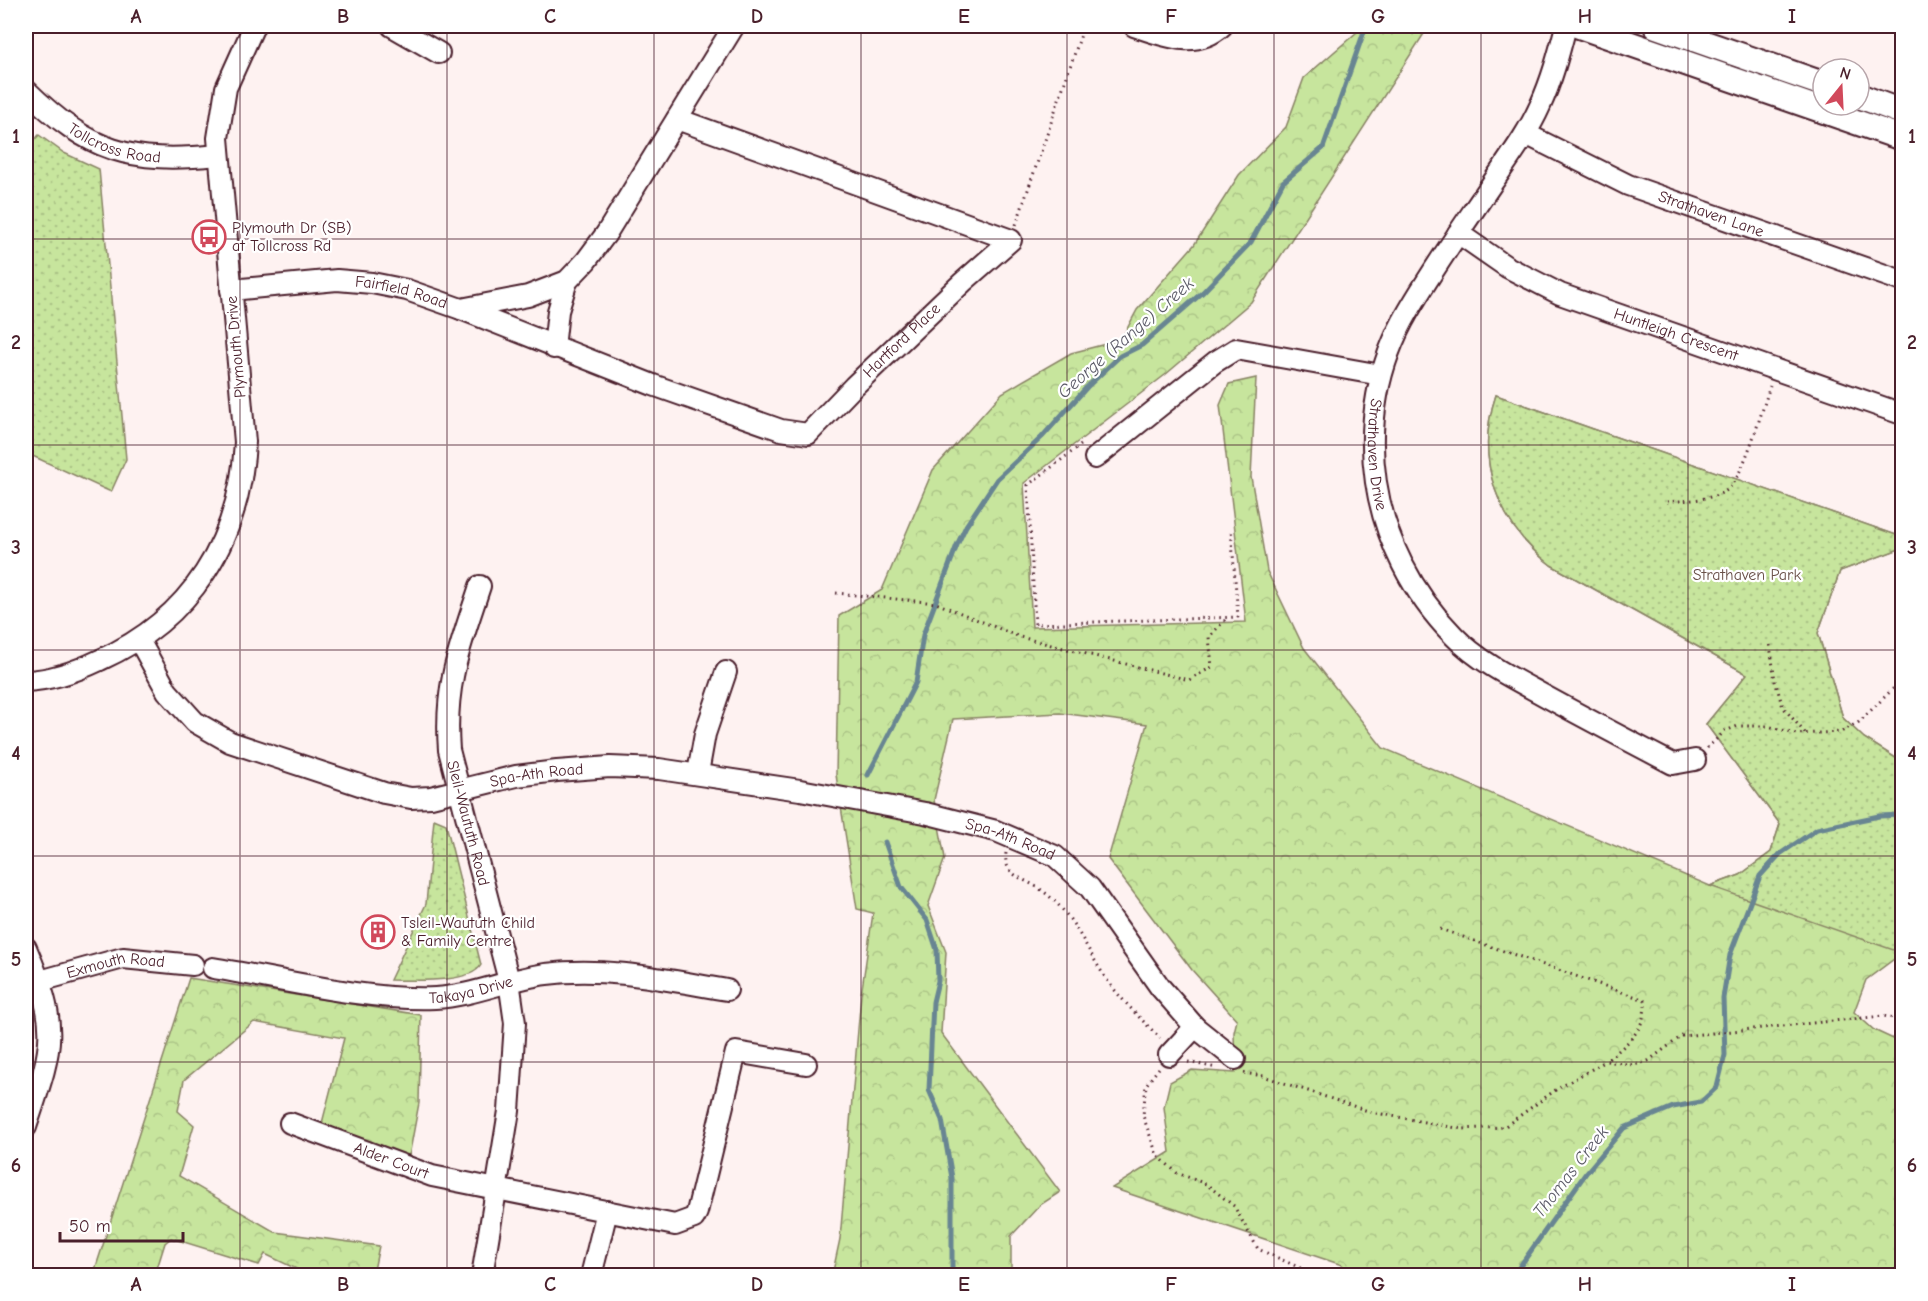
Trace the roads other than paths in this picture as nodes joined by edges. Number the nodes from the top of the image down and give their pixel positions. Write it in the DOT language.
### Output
graph roads {
  1 [pos="254,26"];
  2 [pos="392,26"];
  3 [pos="734,26"];
  4 [pos="1134,26"];
  5 [pos="1222,26"];
  6 [pos="1566,26"];
  7 [pos="1579,26"];
  8 [pos="1656,26"];
  9 [pos="439,53"];
  10 [pos="1811,80"];
  11 [pos="26,90"];
  12 [pos="1871,100"];
  13 [pos="1902,112"];
  14 [pos="677,119"];
  15 [pos="1526,134"];
  16 [pos="1902,138"];
  17 [pos="219,155"];
  18 [pos="1458,233"];
  19 [pos="567,281"];
  20 [pos="1902,281"];
  21 [pos="231,290"];
  22 [pos="461,309"];
  23 [pos="554,348"];
  24 [pos="1381,375"];
  25 [pos="1902,414"];
  26 [pos="1089,451"];
  27 [pos="480,586"];
  28 [pos="139,640"];
  29 [pos="726,672"];
  30 [pos="26,681"];
  31 [pos="1694,760"];
  32 [pos="698,773"];
  33 [pos="458,791"];
  34 [pos="26,948"];
  35 [pos="193,965"];
  36 [pos="213,968"];
  37 [pos="40,981"];
  38 [pos="509,981"];
  39 [pos="726,990"];
  40 [pos="1195,1028"];
  41 [pos="1172,1052"];
  42 [pos="806,1064"];
  43 [pos="1231,1066"];
  44 [pos="290,1123"];
  45 [pos="26,1127"];
  46 [pos="496,1187"];
  47 [pos="607,1211"];
  48 [pos="482,1275"];
  49 [pos="591,1275"];
  1 -- 17 [label="street, Plymouth Drive"];
  2 -- 9 [label="street"];
  3 -- 14 [label="street, Fairfield Road"];
  4 -- 5 [label="street"];
  6 -- 15 [label="street, Strathaven Drive"];
  7 -- 16 [label="main road"];
  8 -- 10 [label="main road"];
  11 -- 17 [label="street, Tollcross Road"];
  12 -- 13 [label="main road"];
  14 -- 19 [label="street, Fairfield Road"];
  14 -- 23 [label="street, Hartford Place"];
  15 -- 18 [label="street, Strathaven Drive"];
  15 -- 20 [label="street, Strathaven Lane"];
  17 -- 21 [label="street, Plymouth Drive"];
  18 -- 24 [label="street, Strathaven Drive"];
  18 -- 25 [label="street, Huntleigh Crescent"];
  19 -- 22 [label="street, Fairfield Road"];
  19 -- 23 [label="street, Fairfield Road"];
  21 -- 22 [label="street, Fairfield Road"];
  21 -- 28 [label="street, Plymouth Drive"];
  22 -- 23 [label="street, Hartford Place"];
  24 -- 26 [label="street"];
  24 -- 31 [label="street, Strathaven Drive"];
  27 -- 33 [label="street, Sleil-Waututh Road"];
  28 -- 30 [label="street, Plymouth Drive"];
  28 -- 33 [label="street, Spa-Ath Road"];
  29 -- 32 [label="street"];
  32 -- 33 [label="street, Spa-Ath Road"];
  32 -- 40 [label="street, Spa-Ath Road"];
  33 -- 38 [label="street, Sleil-Waututh Road"];
  34 -- 37 [label="street"];
  35 -- 37 [label="street, Exmouth Road"];
  36 -- 38 [label="street, Takaya Drive"];
  37 -- 45 [label="street"];
  38 -- 39 [label="street, Takaya Drive"];
  38 -- 46 [label="street, Sleil-Waututh Road"];
  40 -- 41 [label="street"];
  40 -- 43 [label="street, Spa-Ath Road"];
  42 -- 47 [label="street, Alder Court"];
  44 -- 46 [label="street, Alder Court"];
  46 -- 47 [label="street, Alder Court"];
  46 -- 48 [label="street, Sleil-Waututh Road"];
  47 -- 49 [label="street"];
}
